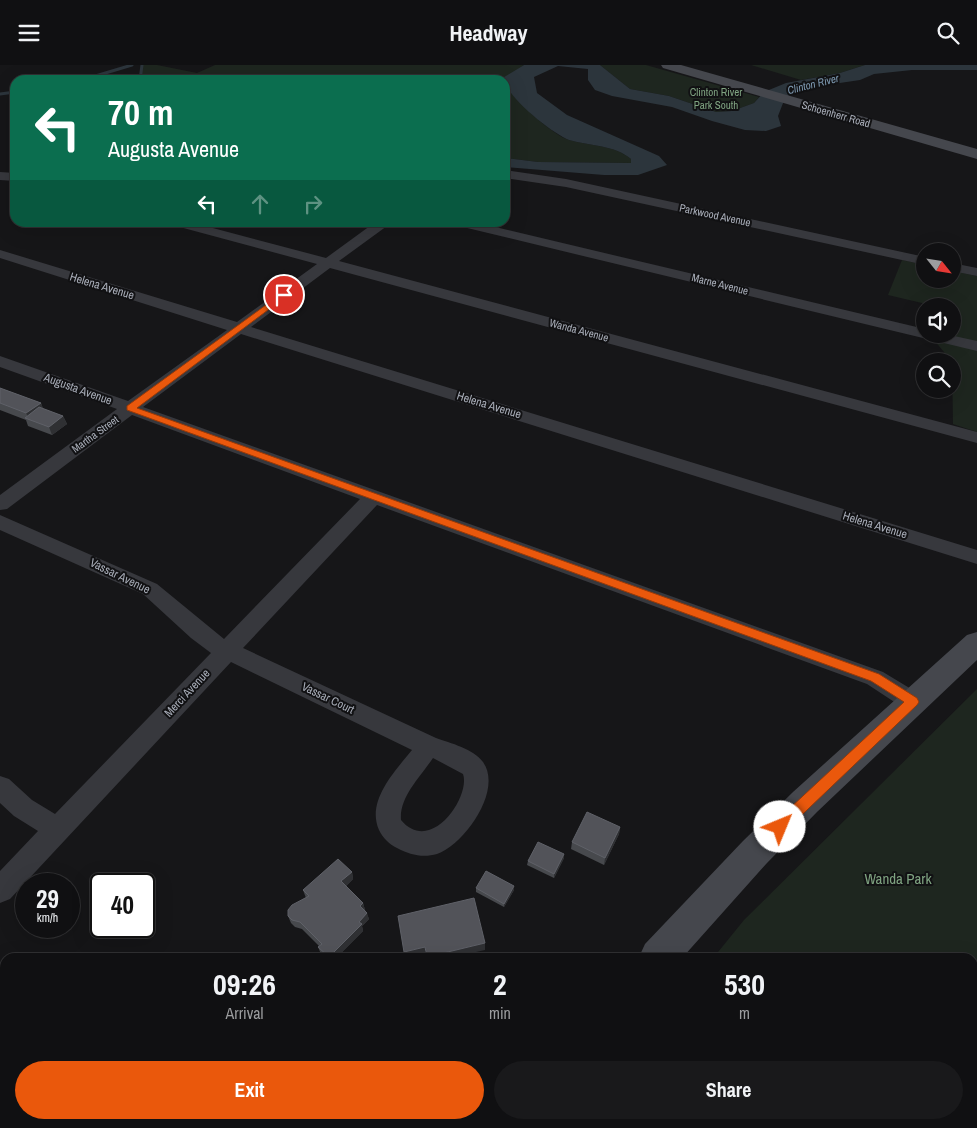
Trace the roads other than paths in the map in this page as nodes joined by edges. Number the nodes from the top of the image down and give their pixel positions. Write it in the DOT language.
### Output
graph roads {
  1 [pos="667,65"];
  2 [pos="977,154"];
  3 [pos="510,175"];
  4 [pos="196,227"];
  5 [pos="377,227"];
  6 [pos="480,227"];
  7 [pos="0,254"];
  8 [pos="916,259"];
  9 [pos="328,263"];
  10 [pos="961,269"];
  11 [pos="977,272"];
  12 [pos="240,328"];
  13 [pos="977,347"];
  14 [pos="0,361"];
  15 [pos="130,408"];
  16 [pos="977,438"];
  17 [pos="374,496"];
  18 [pos="0,504"];
  19 [pos="0,522"];
  20 [pos="977,557"];
  21 [pos="977,643"];
  22 [pos="228,650"];
  23 [pos="913,702"];
  24 [pos="428,746"];
  25 [pos="0,787"];
  26 [pos="58,829"];
  27 [pos="0,890"];
  28 [pos="662,953"];
  1 -- 2 [label="main road, Schoenherr Road"];
  3 -- 8 [label="street, Parkwood Avenue"];
  4 -- 9 [label="street, Wanda Avenue"];
  5 -- 9 [label="street, Martha Street"];
  6 -- 13 [label="street, Marne Avenue"];
  7 -- 12 [label="street, Helena Avenue"];
  9 -- 12 [label="street, Martha Street"];
  9 -- 16 [label="street, Wanda Avenue"];
  10 -- 11 [label="street"];
  12 -- 15 [label="street, Martha Street"];
  12 -- 20 [label="street, Helena Avenue"];
  14 -- 15 [label="street, Augusta Avenue"];
  15 -- 17 [label="street, Augusta Avenue"];
  15 -- 18 [label="street, Martha Street"];
  17 -- 22 [label="street, Merci Avenue"];
  17 -- 23 [label="street, Augusta Avenue"];
  19 -- 22 [label="street, Vassar Avenue"];
  21 -- 23 [label="main road"];
  22 -- 24 [label="street, Vassar Court"];
  22 -- 26 [label="street, Merci Avenue"];
  23 -- 28 [label="main road"];
  25 -- 26 [label="street"];
  26 -- 27 [label="street, Merci Avenue"];
}
